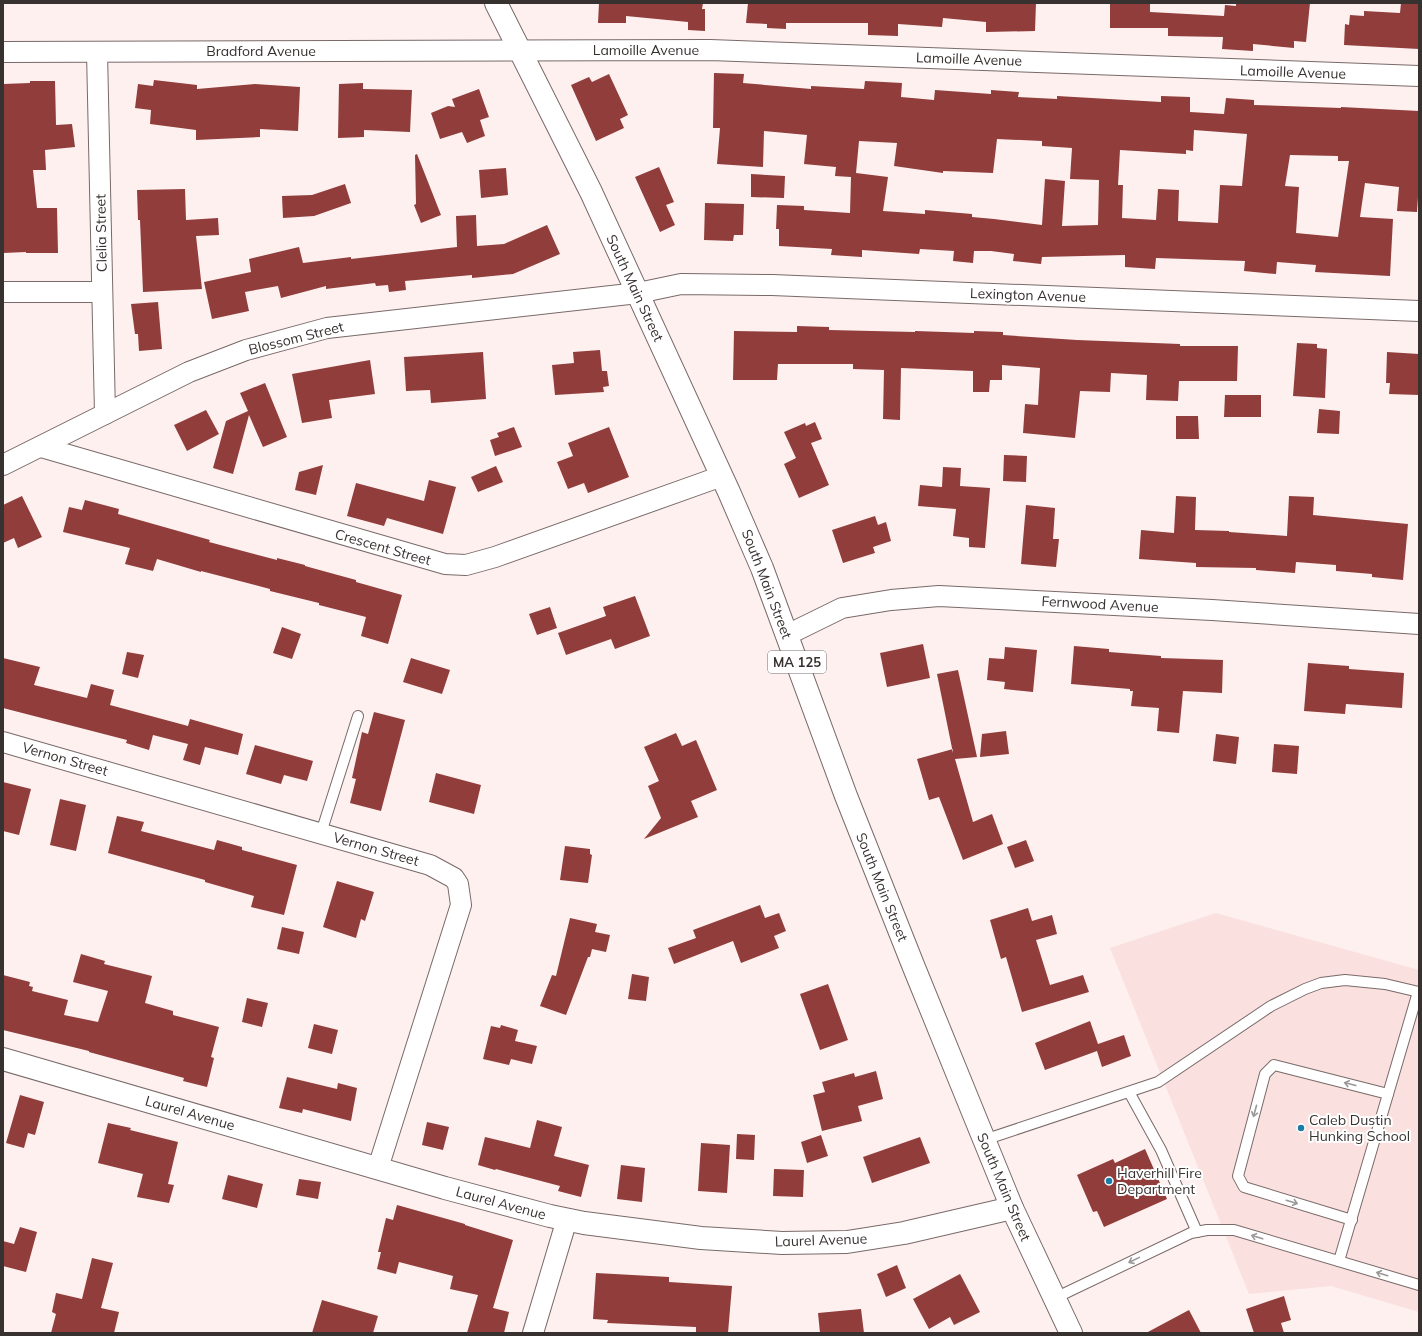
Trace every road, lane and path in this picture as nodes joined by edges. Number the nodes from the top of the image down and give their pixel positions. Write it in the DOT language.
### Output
graph roads {
  1 [pos="496,3"];
  2 [pos="520,50"];
  3 [pos="3,52"];
  4 [pos="97,52"];
  5 [pos="1419,76"];
  6 [pos="3,292"];
  7 [pos="102,292"];
  8 [pos="638,293"];
  9 [pos="1419,311"];
  10 [pos="105,414"];
  11 [pos="41,447"];
  12 [pos="3,466"];
  13 [pos="722,476"];
  14 [pos="1419,624"];
  15 [pos="787,635"];
  16 [pos="358,716"];
  17 [pos="3,742"];
  18 [pos="321,833"];
  19 [pos="1418,992"];
  20 [pos="3,1059"];
  21 [pos="1129,1092"];
  22 [pos="1388,1094"];
  23 [pos="984,1140"];
  24 [pos="378,1168"];
  25 [pos="1012,1208"];
  26 [pos="568,1220"];
  27 [pos="1352,1220"];
  28 [pos="1198,1232"];
  29 [pos="1339,1261"];
  30 [pos="1419,1285"];
  31 [pos="1055,1298"];
  32 [pos="533,1333"];
  33 [pos="1072,1333"];
  1 -- 2 [label="main road, South Main Street / MA 125"];
  2 -- 4 [label="street, Bradford Avenue"];
  2 -- 5 [label="street, Lamoille Avenue"];
  2 -- 8 [label="main road, South Main Street / MA 125"];
  3 -- 4 [label="street, Bradford Avenue"];
  4 -- 7 [label="street, Clelia Street"];
  6 -- 7 [label="street"];
  7 -- 10 [label="street, Clelia Street"];
  8 -- 9 [label="street, Lexington Avenue"];
  8 -- 10 [label="street, Blossom Street"];
  8 -- 13 [label="main road, South Main Street / MA 125"];
  10 -- 11 [label="street, Blossom Street"];
  11 -- 12 [label="street, Blossom Street"];
  11 -- 13 [label="street, Crescent Street"];
  13 -- 15 [label="main road, South Main Street / MA 125"];
  14 -- 15 [label="street, Fernwood Avenue"];
  15 -- 23 [label="main road, South Main Street / MA 125"];
  16 -- 18 [label="lane"];
  17 -- 18 [label="street, Vernon Street"];
  18 -- 24 [label="street, Vernon Street"];
  19 -- 21 [label="lane"];
  19 -- 22 [label="lane"];
  20 -- 24 [label="main road, Laurel Avenue"];
  21 -- 23 [label="lane"];
  21 -- 28 [label="lane"];
  22 -- 27 [label="lane"];
  22 -- 27 [label="lane, one-way"];
  23 -- 25 [label="main road, South Main Street / MA 125"];
  24 -- 26 [label="main road, Laurel Avenue"];
  25 -- 26 [label="main road, Laurel Avenue"];
  25 -- 31 [label="main road, South Main Street / MA 125"];
  26 -- 32 [label="street"];
  27 -- 29 [label="lane"];
  29 -- 28 [label="lane, one-way"];
  28 -- 31 [label="lane, one-way"];
  30 -- 29 [label="lane, one-way"];
  31 -- 33 [label="main road, South Main Street / MA 125"];
}
